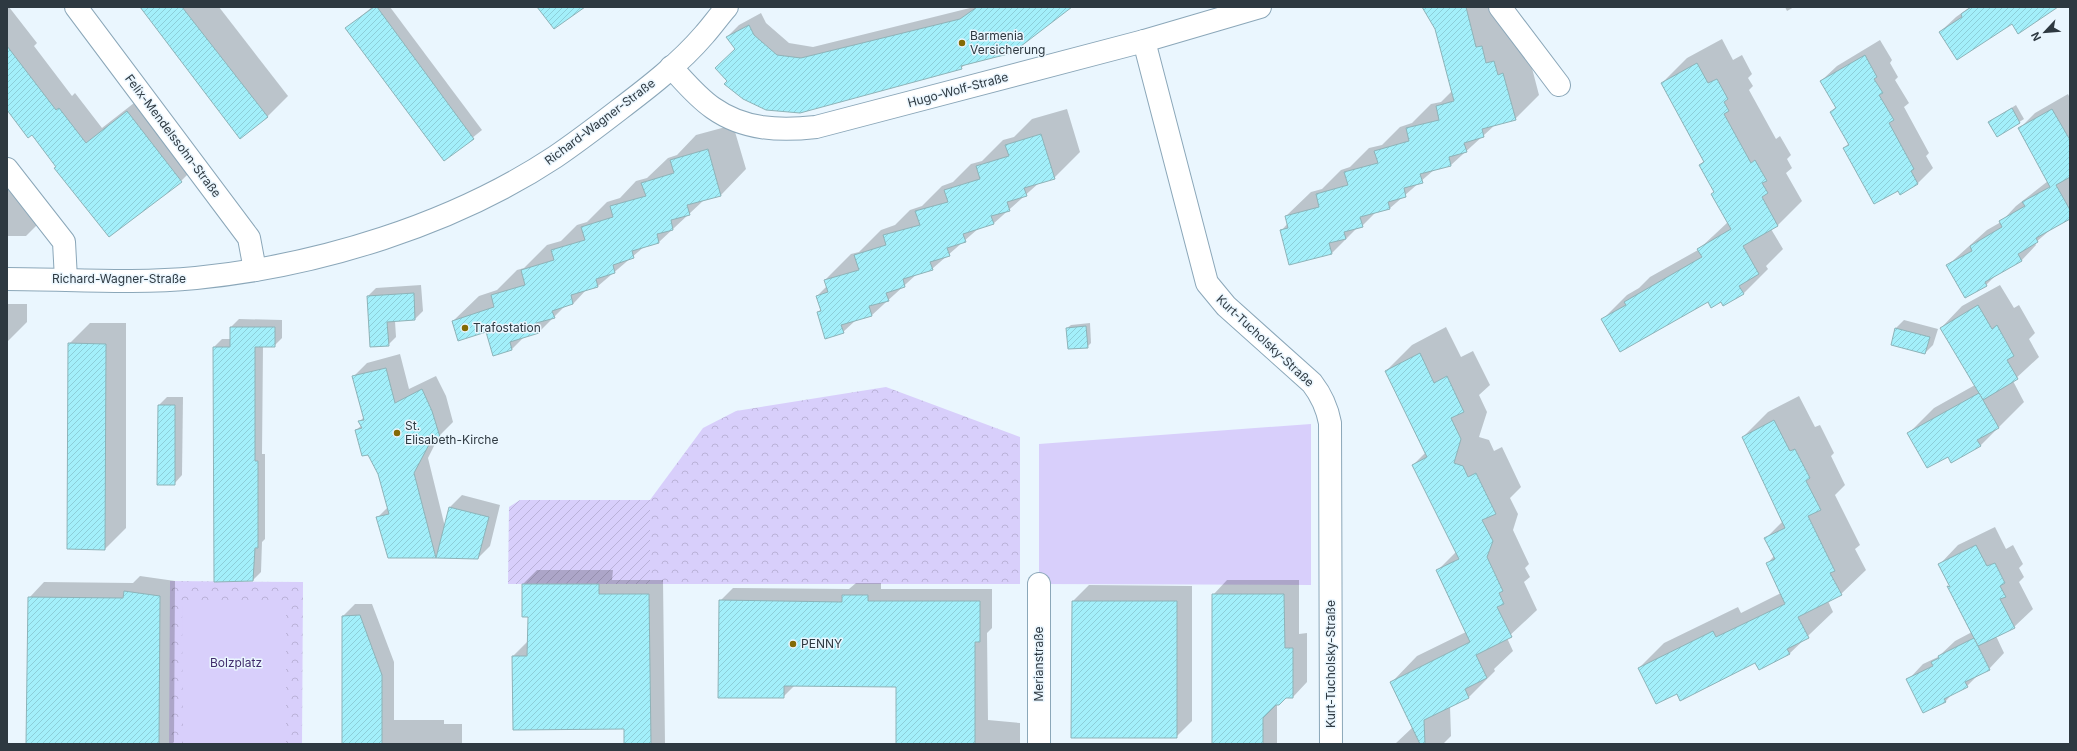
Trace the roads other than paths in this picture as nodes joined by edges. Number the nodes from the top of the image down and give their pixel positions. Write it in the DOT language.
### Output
graph roads {
  1 [pos="76,7"];
  2 [pos="727,7"];
  3 [pos="1260,7"];
  4 [pos="1500,7"];
  5 [pos="1144,41"];
  6 [pos="671,67"];
  7 [pos="1559,85"];
  8 [pos="7,169"];
  9 [pos="255,270"];
  10 [pos="7,279"];
  11 [pos="66,279"];
  12 [pos="1039,584"];
  13 [pos="1039,744"];
  14 [pos="1331,744"];
  1 -- 9 [label="street, Felix-Mendelssohn-Straße"];
  2 -- 6 [label="street, Richard-Wagner-Straße"];
  3 -- 5 [label="street, Hugo-Wolf-Straße"];
  4 -- 7 [label="street"];
  5 -- 6 [label="street, Hugo-Wolf-Straße"];
  5 -- 14 [label="street, Kurt-Tucholsky-Straße"];
  6 -- 9 [label="street, Richard-Wagner-Straße"];
  8 -- 11 [label="street"];
  9 -- 11 [label="street, Richard-Wagner-Straße"];
  10 -- 11 [label="street, Richard-Wagner-Straße"];
  12 -- 13 [label="street, Merianstraße"];
}
